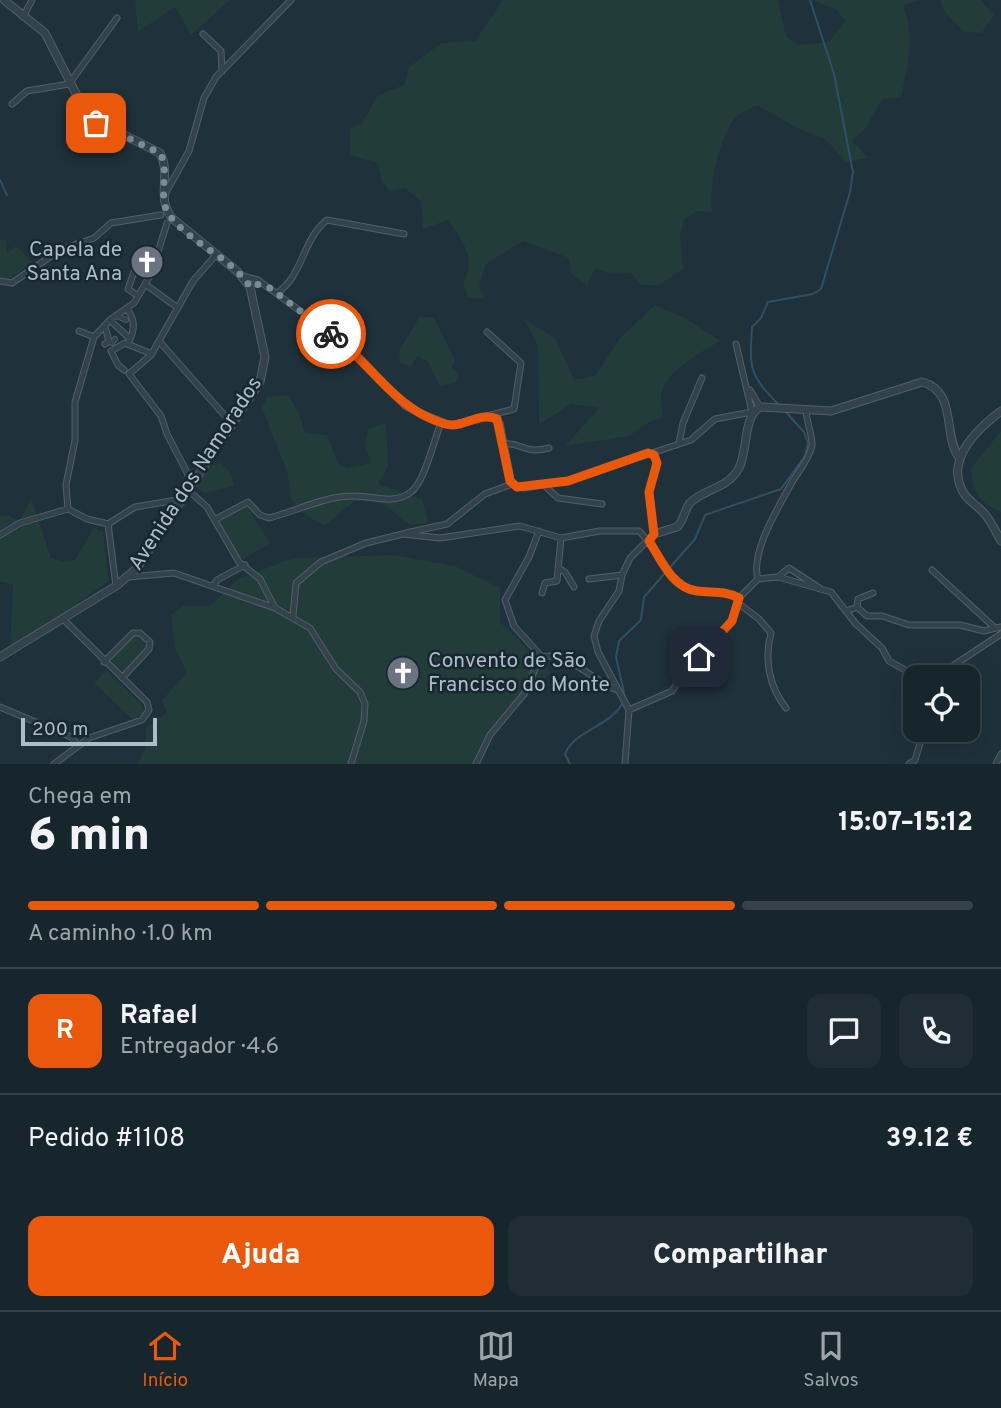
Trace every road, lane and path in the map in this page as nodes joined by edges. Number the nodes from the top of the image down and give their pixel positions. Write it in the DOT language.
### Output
graph roads {
  1 [pos="4,0"];
  2 [pos="32,0"];
  3 [pos="291,0"];
  4 [pos="23,17"];
  5 [pos="117,18"];
  6 [pos="203,34"];
  7 [pos="222,71"];
  8 [pos="69,84"];
  9 [pos="12,104"];
  10 [pos="163,196"];
  11 [pos="164,205"];
  12 [pos="161,215"];
  13 [pos="167,223"];
  14 [pos="178,223"];
  15 [pos="404,234"];
  16 [pos="215,256"];
  17 [pos="151,274"];
  18 [pos="243,276"];
  19 [pos="0,281"];
  20 [pos="145,284"];
  21 [pos="267,286"];
  22 [pos="250,287"];
  23 [pos="277,293"];
  24 [pos="138,296"];
  25 [pos="178,308"];
  26 [pos="127,309"];
  27 [pos="117,316"];
  28 [pos="110,320"];
  29 [pos="126,320"];
  30 [pos="105,327"];
  31 [pos="79,331"];
  32 [pos="487,332"];
  33 [pos="94,337"];
  34 [pos="129,341"];
  35 [pos="159,341"];
  36 [pos="112,344"];
  37 [pos="736,344"];
  38 [pos="152,354"];
  39 [pos="127,372"];
  40 [pos="702,378"];
  41 [pos="806,409"];
  42 [pos="756,410"];
  43 [pos="1001,411"];
  44 [pos="492,417"];
  45 [pos="441,422"];
  46 [pos="233,425"];
  47 [pos="679,443"];
  48 [pos="502,444"];
  49 [pos="549,448"];
  50 [pos="648,453"];
  51 [pos="958,456"];
  52 [pos="512,484"];
  53 [pos="544,485"];
  54 [pos="191,487"];
  55 [pos="183,499"];
  56 [pos="602,504"];
  57 [pos="68,509"];
  58 [pos="216,519"];
  59 [pos="108,524"];
  60 [pos="539,531"];
  61 [pos="403,534"];
  62 [pos="0,535"];
  63 [pos="652,537"];
  64 [pos="561,538"];
  65 [pos="1001,541"];
  66 [pos="245,565"];
  67 [pos="139,566"];
  68 [pos="558,568"];
  69 [pos="932,570"];
  70 [pos="162,572"];
  71 [pos="150,573"];
  72 [pos="622,575"];
  73 [pos="129,577"];
  74 [pos="778,577"];
  75 [pos="603,578"];
  76 [pos="589,579"];
  77 [pos="758,579"];
  78 [pos="116,586"];
  79 [pos="213,586"];
  80 [pos="603,586"];
  81 [pos="574,587"];
  82 [pos="821,589"];
  83 [pos="542,593"];
  84 [pos="873,593"];
  85 [pos="738,601"];
  86 [pos="857,607"];
  87 [pos="275,608"];
  88 [pos="847,611"];
  89 [pos="293,616"];
  90 [pos="62,618"];
  91 [pos="998,628"];
  92 [pos="1001,634"];
  93 [pos="1,655"];
  94 [pos="542,657"];
  95 [pos="104,662"];
  96 [pos="957,665"];
  97 [pos="903,670"];
  98 [pos="122,678"];
  99 [pos="618,690"];
  100 [pos="0,707"];
  101 [pos="786,708"];
  102 [pos="629,710"];
  103 [pos="920,742"];
  104 [pos="78,745"];
  105 [pos="1001,754"];
  106 [pos="54,764"];
  107 [pos="351,764"];
  108 [pos="476,764"];
  109 [pos="625,764"];
  110 [pos="909,764"];
  111 [pos="996,764"];
  1 -- 4 [label="street"];
  2 -- 4 [label="street"];
  3 -- 7 [label="street"];
  4 -- 8 [label="street"];
  5 -- 8 [label="street"];
  6 -- 7 [label="street"];
  7 -- 10 [label="street"];
  8 -- 9 [label="street"];
  8 -- 10 [label="street"];
  10 -- 11 [label="street"];
  11 -- 12 [label="street"];
  11 -- 14 [label="street, Avenida dos Namorados"];
  12 -- 13 [label="street"];
  12 -- 19 [label="street"];
  13 -- 14 [label="street"];
  13 -- 17 [label="street"];
  14 -- 16 [label="street, Avenida dos Namorados"];
  15 -- 23 [label="street"];
  16 -- 18 [label="street, Avenida dos Namorados"];
  16 -- 25 [label="street"];
  17 -- 20 [label="street"];
  17 -- 24 [label="street"];
  18 -- 21 [label="street"];
  18 -- 22 [label="street, Avenida dos Namorados"];
  20 -- 24 [label="street"];
  20 -- 25 [label="street"];
  21 -- 22 [label="street"];
  21 -- 23 [label="street"];
  22 -- 46 [label="street, Avenida dos Namorados"];
  23 -- 45 [label="street"];
  24 -- 26 [label="street"];
  25 -- 35 [label="street"];
  26 -- 27 [label="street"];
  26 -- 34 [label="street"];
  27 -- 28 [label="street"];
  27 -- 29 [label="street"];
  28 -- 30 [label="street"];
  28 -- 34 [label="street"];
  30 -- 33 [label="street"];
  30 -- 36 [label="street"];
  31 -- 33 [label="street"];
  32 -- 44 [label="street"];
  33 -- 57 [label="street"];
  34 -- 36 [label="street"];
  34 -- 38 [label="street"];
  35 -- 38 [label="street"];
  35 -- 46 [label="street"];
  36 -- 39 [label="street"];
  37 -- 42 [label="street"];
  38 -- 39 [label="street"];
  39 -- 54 [label="street"];
  40 -- 47 [label="street"];
  41 -- 42 [label="street"];
  41 -- 51 [label="street"];
  41 -- 77 [label="street"];
  42 -- 47 [label="street"];
  42 -- 63 [label="street"];
  43 -- 51 [label="street"];
  44 -- 45 [label="street"];
  44 -- 48 [label="street"];
  45 -- 58 [label="street"];
  46 -- 54 [label="street, Avenida dos Namorados"];
  47 -- 50 [label="street"];
  48 -- 49 [label="street"];
  48 -- 52 [label="street"];
  50 -- 53 [label="street"];
  50 -- 63 [label="street"];
  51 -- 65 [label="street"];
  52 -- 53 [label="street"];
  52 -- 61 [label="street"];
  53 -- 56 [label="street"];
  54 -- 55 [label="street, Avenida dos Namorados"];
  54 -- 58 [label="street"];
  55 -- 59 [label="street"];
  55 -- 67 [label="street, Avenida dos Namorados"];
  57 -- 59 [label="street"];
  57 -- 62 [label="street"];
  58 -- 66 [label="street"];
  59 -- 78 [label="street"];
  60 -- 61 [label="street"];
  60 -- 64 [label="street"];
  60 -- 94 [label="street"];
  61 -- 89 [label="street"];
  63 -- 64 [label="street"];
  63 -- 72 [label="street"];
  63 -- 85 [label="street"];
  64 -- 68 [label="street"];
  66 -- 79 [label="street"];
  66 -- 87 [label="street"];
  67 -- 70 [label="street"];
  67 -- 71 [label="street"];
  67 -- 73 [label="street, Avenida dos Namorados"];
  68 -- 81 [label="street"];
  68 -- 83 [label="street"];
  69 -- 91 [label="street"];
  70 -- 71 [label="street"];
  70 -- 79 [label="street"];
  71 -- 73 [label="street"];
  72 -- 75 [label="street"];
  72 -- 99 [label="street"];
  73 -- 78 [label="street, Avenida dos Namorados"];
  74 -- 77 [label="street"];
  74 -- 82 [label="street"];
  74 -- 82 [label="street"];
  75 -- 76 [label="street"];
  75 -- 80 [label="street"];
  77 -- 85 [label="street"];
  78 -- 90 [label="street, Avenida dos Namorados"];
  79 -- 87 [label="street"];
  82 -- 88 [label="street"];
  84 -- 86 [label="street"];
  85 -- 101 [label="street"];
  85 -- 102 [label="street"];
  86 -- 88 [label="street"];
  86 -- 91 [label="street"];
  87 -- 89 [label="street"];
  88 -- 97 [label="street"];
  89 -- 107 [label="street"];
  90 -- 93 [label="street, Avenida dos Namorados"];
  90 -- 95 [label="street"];
  92 -- 96 [label="street"];
  94 -- 99 [label="street"];
  94 -- 108 [label="street"];
  95 -- 98 [label="street"];
  95 -- 98 [label="street"];
  98 -- 104 [label="street"];
  99 -- 102 [label="street"];
  100 -- 104 [label="street"];
  102 -- 109 [label="street"];
  103 -- 110 [label="street"];
  104 -- 106 [label="street"];
  105 -- 111 [label="street"];
}
